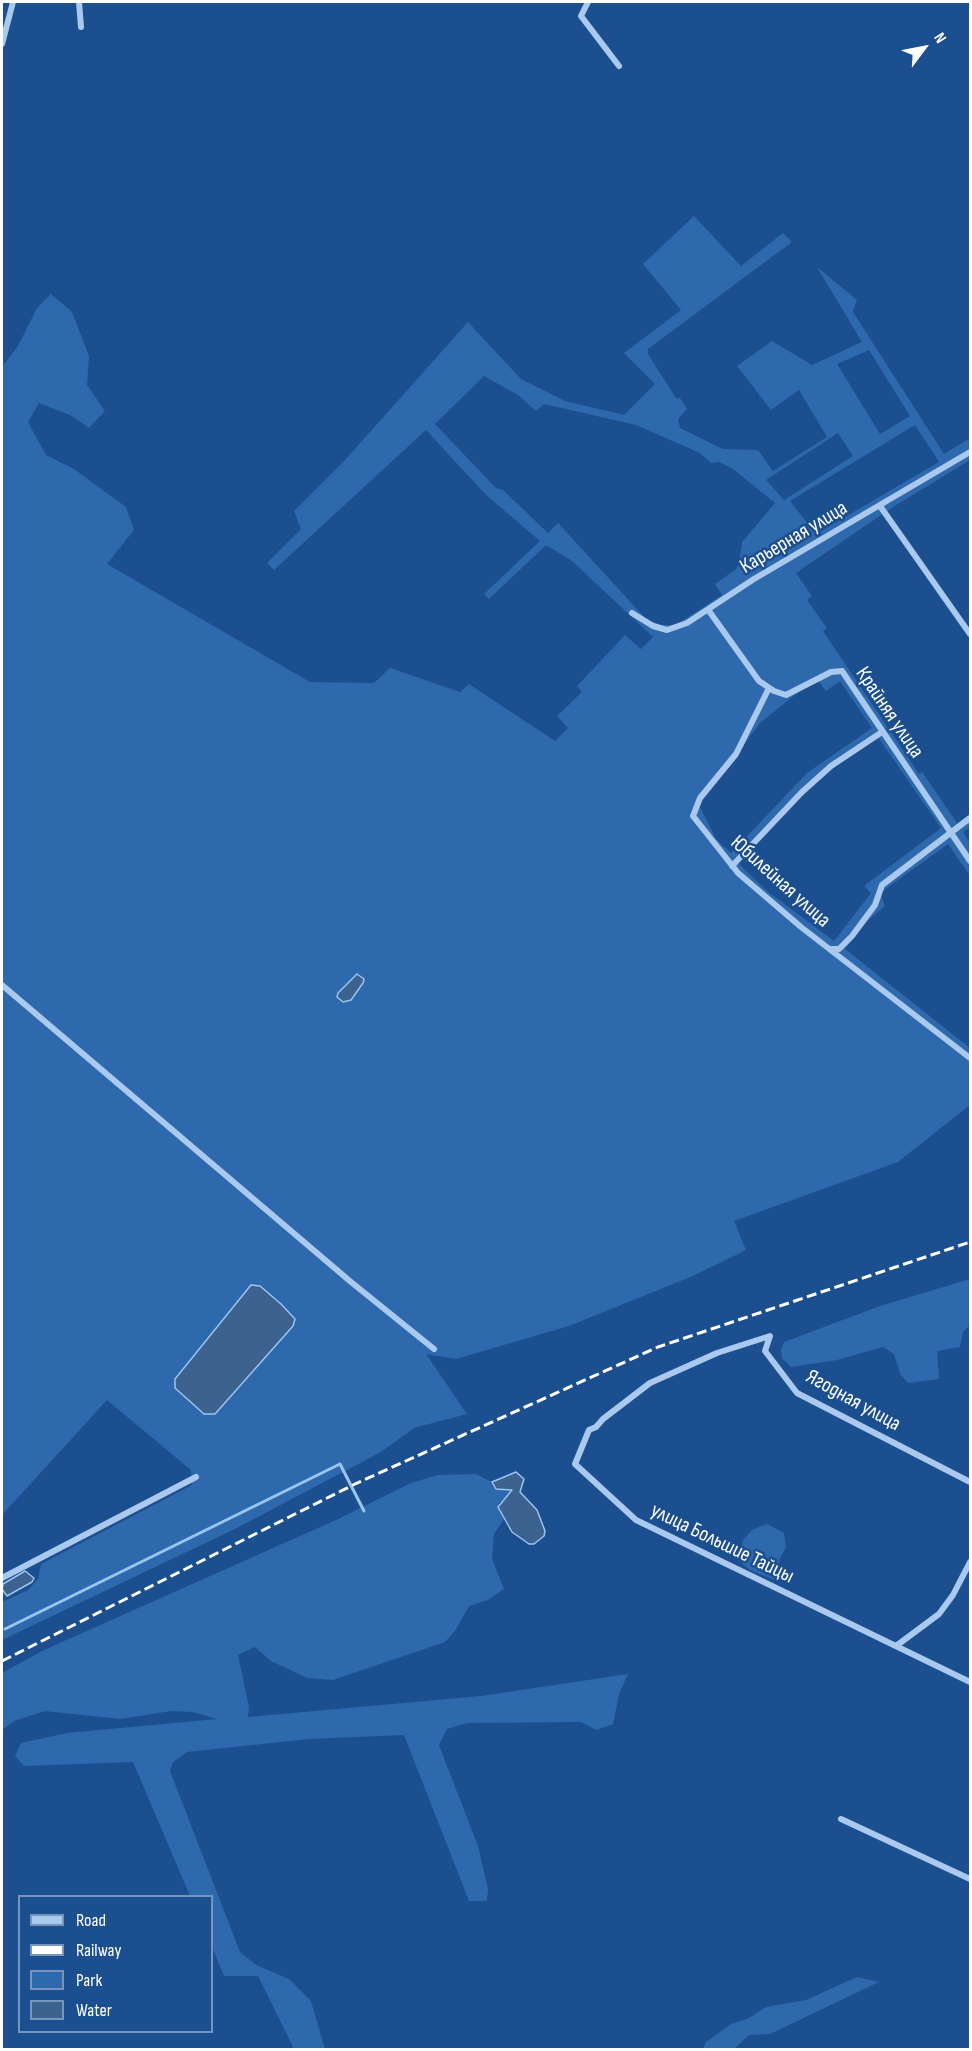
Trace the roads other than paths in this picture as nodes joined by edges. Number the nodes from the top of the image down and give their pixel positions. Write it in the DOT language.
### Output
graph roads {
  1 [pos="13,2"];
  2 [pos="79,2"];
  3 [pos="588,2"];
  4 [pos="81,27"];
  5 [pos="2,44"];
  6 [pos="619,66"];
  7 [pos="970,452"];
  8 [pos="880,506"];
  9 [pos="709,611"];
  10 [pos="632,613"];
  11 [pos="970,634"];
  12 [pos="769,688"];
  13 [pos="882,732"];
  14 [pos="970,818"];
  15 [pos="951,832"];
  16 [pos="970,861"];
  17 [pos="732,866"];
  18 [pos="832,949"];
  19 [pos="2,985"];
  20 [pos="970,1058"];
  21 [pos="434,1349"];
  22 [pos="650,1383"];
  23 [pos="196,1478"];
  24 [pos="970,1482"];
  25 [pos="970,1562"];
  26 [pos="2,1578"];
  27 [pos="896,1646"];
  28 [pos="970,1682"];
  29 [pos="841,1819"];
  30 [pos="970,1879"];
  1 -- 5 [label="street"];
  2 -- 4 [label="street"];
  3 -- 6 [label="street"];
  7 -- 8 [label="street, Карьерная улица"];
  8 -- 9 [label="street, Карьерная улица"];
  8 -- 11 [label="street"];
  9 -- 10 [label="street, Карьерная улица"];
  9 -- 12 [label="street"];
  12 -- 13 [label="street, Крайняя улица"];
  12 -- 17 [label="street, Юбилейная улица"];
  13 -- 15 [label="street, Крайняя улица"];
  13 -- 17 [label="street"];
  14 -- 15 [label="street"];
  15 -- 16 [label="street, Крайняя улица"];
  15 -- 18 [label="street"];
  17 -- 18 [label="street, Юбилейная улица"];
  18 -- 20 [label="street, Юбилейная улица"];
  19 -- 21 [label="street"];
  22 -- 24 [label="street, Ягодная улица"];
  22 -- 27 [label="street, улица Большие Тайцы"];
  23 -- 26 [label="street"];
  25 -- 27 [label="street"];
  27 -- 28 [label="street, улица Большие Тайцы"];
  29 -- 30 [label="street"];
}
